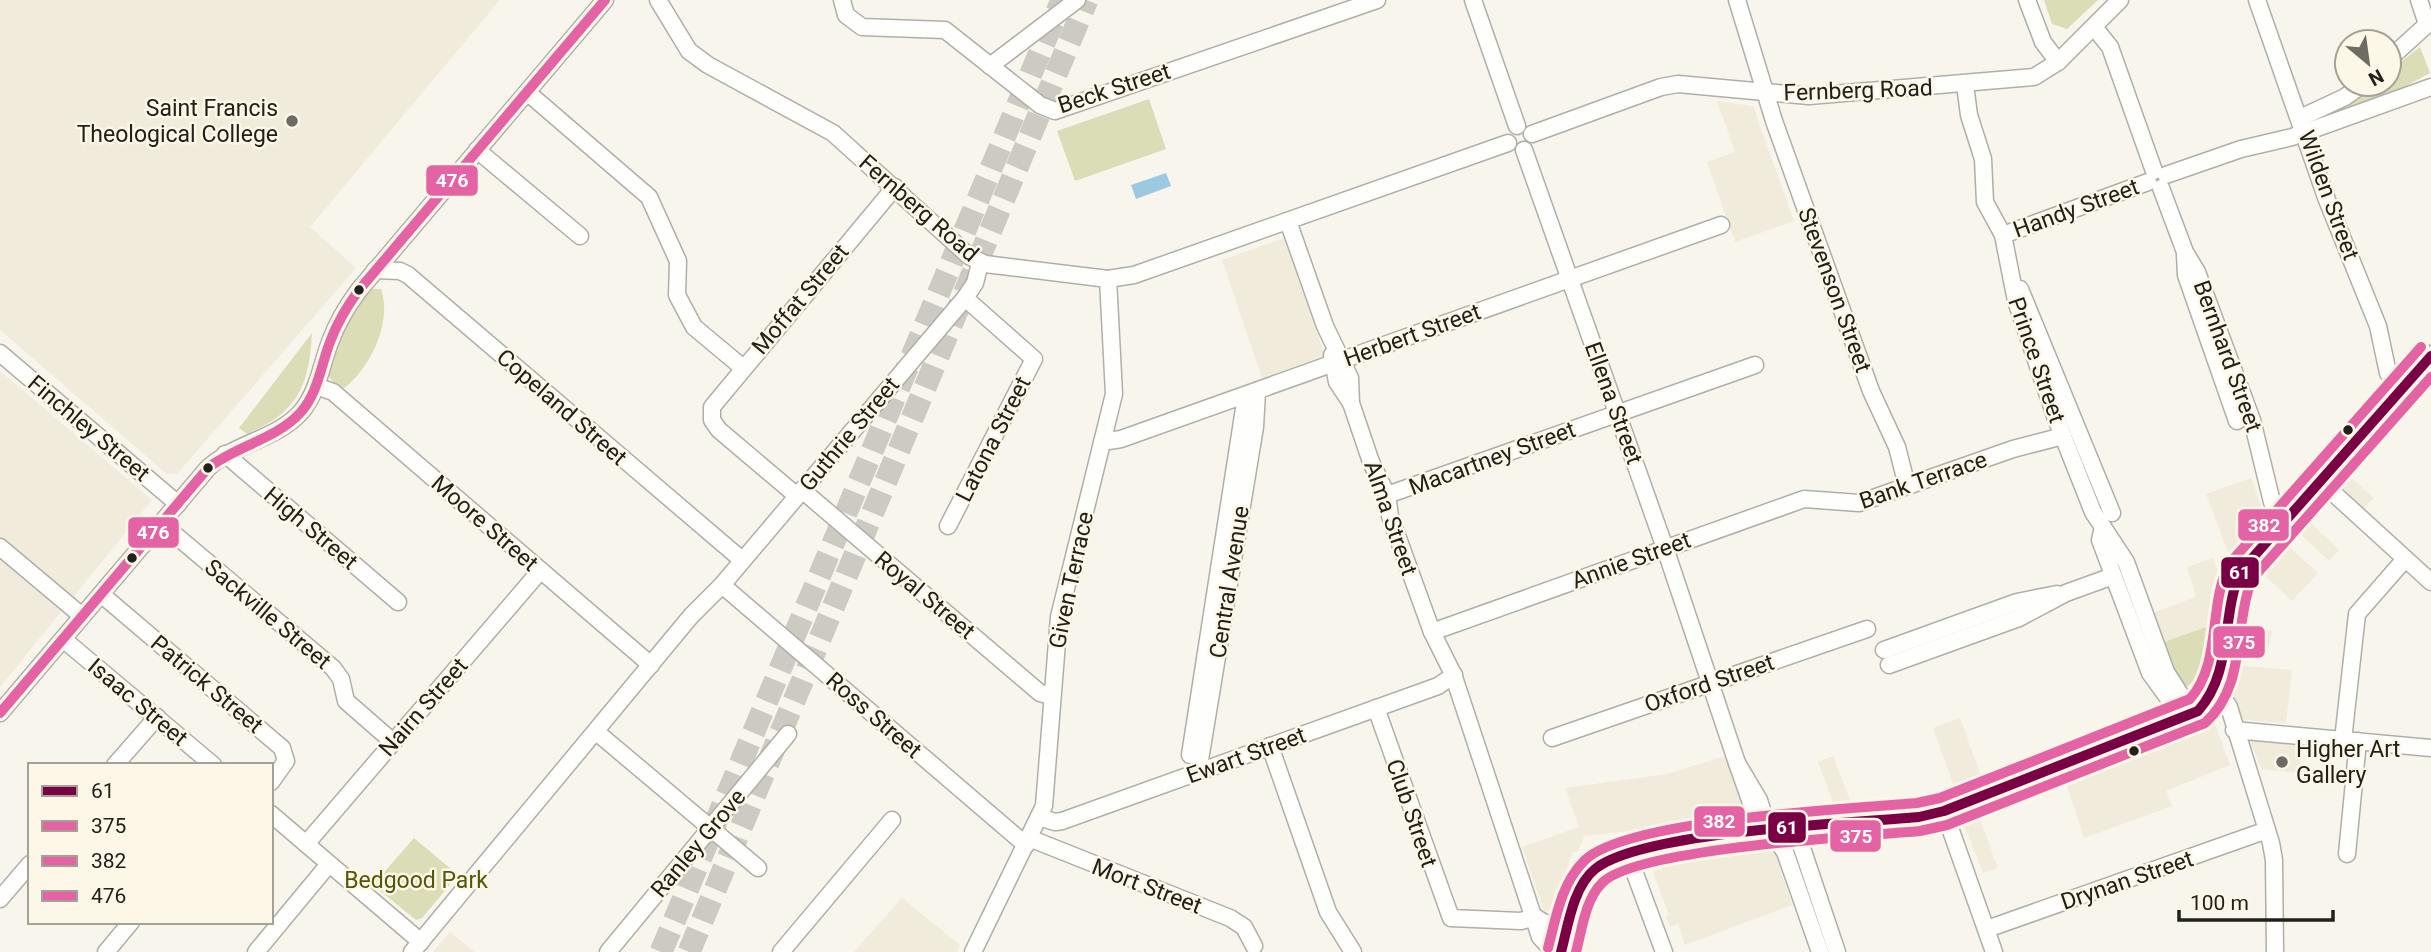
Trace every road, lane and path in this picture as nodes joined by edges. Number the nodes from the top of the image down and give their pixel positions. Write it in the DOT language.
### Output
graph roads {
  1 [pos="605,0"];
  2 [pos="658,0"];
  3 [pos="842,0"];
  4 [pos="1077,0"];
  5 [pos="1377,0"];
  6 [pos="1473,0"];
  7 [pos="1737,0"];
  8 [pos="2027,0"];
  9 [pos="2120,0"];
  10 [pos="2257,0"];
  11 [pos="2419,0"];
  12 [pos="2429,23"];
  13 [pos="2094,27"];
  14 [pos="2403,46"];
  15 [pos="2058,62"];
  16 [pos="990,66"];
  17 [pos="1965,85"];
  18 [pos="2431,87"];
  19 [pos="527,92"];
  20 [pos="1767,93"];
  21 [pos="2343,98"];
  22 [pos="2303,124"];
  23 [pos="1517,126"];
  24 [pos="1532,134"];
  25 [pos="1508,143"];
  26 [pos="477,150"];
  27 [pos="1524,150"];
  28 [pos="2157,179"];
  29 [pos="895,187"];
  30 [pos="1288,221"];
  31 [pos="1721,225"];
  32 [pos="2003,235"];
  33 [pos="580,236"];
  34 [pos="2185,252"];
  35 [pos="980,263"];
  36 [pos="2008,269"];
  37 [pos="375,270"];
  38 [pos="1108,279"];
  39 [pos="1570,279"];
  40 [pos="965,298"];
  41 [pos="0,353"];
  42 [pos="2431,356"];
  43 [pos="1337,362"];
  44 [pos="1755,365"];
  45 [pos="742,367"];
  46 [pos="316,386"];
  47 [pos="2402,388"];
  48 [pos="1251,394"];
  49 [pos="1618,413"];
  50 [pos="710,414"];
  51 [pos="2237,421"];
  52 [pos="2069,440"];
  53 [pos="1102,442"];
  54 [pos="225,454"];
  55 [pos="2319,480"];
  56 [pos="1907,486"];
  57 [pos="799,493"];
  58 [pos="1387,495"];
  59 [pos="1832,502"];
  60 [pos="178,504"];
  61 [pos="2112,513"];
  62 [pos="2290,513"];
  63 [pos="161,523"];
  64 [pos="948,526"];
  65 [pos="2103,527"];
  66 [pos="0,547"];
  67 [pos="1665,548"];
  68 [pos="2405,559"];
  69 [pos="742,560"];
  70 [pos="540,571"];
  71 [pos="2113,576"];
  72 [pos="2431,582"];
  73 [pos="722,585"];
  74 [pos="101,594"];
  75 [pos="709,600"];
  76 [pos="398,602"];
  77 [pos="82,616"];
  78 [pos="1867,629"];
  79 [pos="1432,632"];
  80 [pos="63,639"];
  81 [pos="1886,658"];
  82 [pos="650,665"];
  83 [pos="2166,672"];
  84 [pos="1452,676"];
  85 [pos="1713,682"];
  86 [pos="1051,696"];
  87 [pos="2191,705"];
  88 [pos="1376,708"];
  89 [pos="0,713"];
  90 [pos="156,717"];
  91 [pos="2233,728"];
  92 [pos="788,734"];
  93 [pos="600,735"];
  94 [pos="1552,738"];
  95 [pos="2350,741"];
  96 [pos="393,742"];
  97 [pos="1270,746"];
  98 [pos="2431,748"];
  99 [pos="117,763"];
  100 [pos="211,763"];
  101 [pos="1737,763"];
  102 [pos="1194,773"];
  103 [pos="273,779"];
  104 [pos="1757,796"];
  105 [pos="1944,811"];
  106 [pos="273,816"];
  107 [pos="1039,817"];
  108 [pos="526,818"];
  109 [pos="892,820"];
  110 [pos="712,827"];
  111 [pos="1796,830"];
  112 [pos="2267,830"];
  113 [pos="1765,833"];
  114 [pos="1027,841"];
  115 [pos="306,844"];
  116 [pos="1627,852"];
  117 [pos="2347,854"];
  118 [pos="329,864"];
  119 [pos="28,866"];
  120 [pos="758,868"];
  121 [pos="0,899"];
  122 [pos="1535,917"];
  123 [pos="1572,917"];
  124 [pos="129,924"];
  125 [pos="1987,929"];
  126 [pos="1254,946"];
  127 [pos="417,947"];
  128 [pos="106,952"];
  129 [pos="256,952"];
  130 [pos="608,952"];
  131 [pos="781,952"];
  132 [pos="973,952"];
  133 [pos="1353,952"];
  134 [pos="1554,952"];
  135 [pos="1561,952"];
  136 [pos="1664,952"];
  137 [pos="1820,952"];
  138 [pos="1837,952"];
  139 [pos="1994,952"];
  140 [pos="2275,952"];
  1 -- 19 [label="street"];
  2 -- 29 [label="street, Fernberg Road"];
  3 -- 16 [label="street, Beck Street"];
  4 -- 16 [label="street"];
  5 -- 16 [label="street, Beck Street"];
  6 -- 23 [label="street"];
  7 -- 20 [label="street, Stevenson Street"];
  8 -- 15 [label="street"];
  9 -- 13 [label="street, Fernberg Road"];
  10 -- 22 [label="street, Wilden Street"];
  11 -- 12 [label="street"];
  12 -- 14 [label="street"];
  13 -- 15 [label="street, Fernberg Road"];
  13 -- 28 [label="street, Bernhard Street"];
  15 -- 17 [label="street, Fernberg Road"];
  17 -- 20 [label="street, Fernberg Road"];
  17 -- 32 [label="street, Prince Street"];
  18 -- 22 [label="street"];
  19 -- 26 [label="street"];
  19 -- 45 [label="street"];
  20 -- 24 [label="street, Fernberg Road"];
  20 -- 56 [label="street, Stevenson Street"];
  21 -- 22 [label="street"];
  22 -- 28 [label="street, Handy Street"];
  22 -- 47 [label="street, Wilden Street"];
  23 -- 24 [label="street"];
  23 -- 25 [label="street"];
  24 -- 27 [label="street"];
  25 -- 27 [label="street"];
  25 -- 30 [label="street, Fernberg Road"];
  26 -- 33 [label="street"];
  26 -- 37 [label="street"];
  27 -- 39 [label="street, Ellena Street"];
  28 -- 32 [label="street, Handy Street"];
  28 -- 34 [label="street, Bernhard Street"];
  29 -- 35 [label="street, Fernberg Road"];
  29 -- 45 [label="street, Moffat Street"];
  30 -- 38 [label="street, Fernberg Road"];
  30 -- 43 [label="street, Alma Street"];
  31 -- 39 [label="street, Herbert Street"];
  32 -- 36 [label="street, Prince Street"];
  34 -- 51 [label="street, Bernhard Street"];
  34 -- 62 [label="street, Bernhard Street"];
  35 -- 38 [label="street, Fernberg Road"];
  35 -- 40 [label="street, Guthrie Street"];
  36 -- 52 [label="street, Prince Street"];
  36 -- 52 [label="street, Prince Street"];
  37 -- 46 [label="street"];
  37 -- 69 [label="street, Copeland Street"];
  38 -- 53 [label="street, Given Terrace"];
  39 -- 43 [label="street, Herbert Street"];
  39 -- 49 [label="street, Ellena Street"];
  40 -- 57 [label="street, Guthrie Street"];
  40 -- 64 [label="street, Latona Street"];
  41 -- 60 [label="street, Finchley Street"];
  42 -- 47 [label="main road"];
  43 -- 48 [label="street, Herbert Street"];
  43 -- 58 [label="street, Alma Street"];
  44 -- 49 [label="street, Macartney Street"];
  45 -- 50 [label="street, Moffat Street"];
  46 -- 54 [label="street"];
  46 -- 70 [label="street, Moore Street"];
  47 -- 55 [label="main road"];
  48 -- 53 [label="street, Herbert Street"];
  48 -- 102 [label="street, Central Avenue"];
  49 -- 58 [label="street, Macartney Street"];
  49 -- 67 [label="street, Ellena Street"];
  50 -- 57 [label="street, Royal Street"];
  52 -- 56 [label="street, Bank Terrace"];
  52 -- 61 [label="street, Prince Street"];
  52 -- 65 [label="street, Prince Street"];
  53 -- 86 [label="street, Given Terrace"];
  54 -- 60 [label="street"];
  54 -- 76 [label="street, High Street"];
  55 -- 62 [label="main road"];
  55 -- 68 [label="street"];
  56 -- 59 [label="street, Bank Terrace"];
  57 -- 69 [label="street, Guthrie Street"];
  57 -- 86 [label="street, Royal Street"];
  58 -- 79 [label="street, Alma Street"];
  59 -- 67 [label="street, Annie Street"];
  60 -- 63 [label="street"];
  62 -- 87 [label="main road"];
  63 -- 74 [label="street"];
  63 -- 96 [label="street, Sackville Street"];
  65 -- 71 [label="street, Prince Street"];
  65 -- 83 [label="street, Prince Street"];
  66 -- 77 [label="street"];
  67 -- 79 [label="street, Annie Street"];
  67 -- 85 [label="street, Ellena Street"];
  68 -- 72 [label="street"];
  68 -- 95 [label="street"];
  69 -- 73 [label="street, Guthrie Street"];
  70 -- 82 [label="street, Moore Street"];
  70 -- 96 [label="street, Nairn Street"];
  71 -- 81 [label="street"];
  71 -- 87 [label="street, Prince Street"];
  73 -- 75 [label="street, Guthrie Street"];
  73 -- 114 [label="street, Ross Street"];
  74 -- 77 [label="street"];
  74 -- 103 [label="street, Patrick Street"];
  75 -- 82 [label="street, Guthrie Street"];
  75 -- 93 [label="street, Guthrie Street"];
  77 -- 80 [label="street"];
  78 -- 85 [label="street, Oxford Street"];
  79 -- 84 [label="street, Alma Street"];
  80 -- 89 [label="street"];
  80 -- 90 [label="street, Isaac Street"];
  82 -- 108 [label="street, Guthrie Street"];
  83 -- 87 [label="street, Prince Street"];
  83 -- 87 [label="street, Prince Street"];
  84 -- 88 [label="street, Ewart Street"];
  84 -- 122 [label="street, Alma Street"];
  85 -- 94 [label="street, Oxford Street"];
  85 -- 101 [label="street, Ellena Street"];
  85 -- 104 [label="street, Ellena Street"];
  86 -- 107 [label="street, Given Terrace"];
  87 -- 91 [label="street"];
  87 -- 105 [label="main road"];
  88 -- 97 [label="street, Ewart Street"];
  88 -- 122 [label="street, Club Street"];
  90 -- 99 [label="street"];
  90 -- 100 [label="street, Isaac Street"];
  91 -- 95 [label="street"];
  91 -- 112 [label="street"];
  92 -- 110 [label="street, Ranley Grove"];
  93 -- 108 [label="street, Guthrie Street"];
  93 -- 110 [label="street"];
  95 -- 98 [label="street"];
  95 -- 117 [label="street"];
  96 -- 115 [label="street, Nairn Street"];
  97 -- 102 [label="street, Ewart Street"];
  97 -- 133 [label="street"];
  101 -- 104 [label="street, Ellena Street"];
  101 -- 113 [label="street, Ellena Street"];
  102 -- 107 [label="street, Ewart Street"];
  104 -- 113 [label="street, Ellena Street"];
  105 -- 111 [label="main road"];
  105 -- 125 [label="street"];
  106 -- 115 [label="street"];
  107 -- 114 [label="street, Given Terrace"];
  108 -- 127 [label="street, Guthrie Street"];
  109 -- 131 [label="street"];
  110 -- 120 [label="street"];
  110 -- 130 [label="street, Ranley Grove"];
  111 -- 113 [label="main road"];
  111 -- 138 [label="street"];
  112 -- 125 [label="street, Drynan Street"];
  112 -- 140 [label="street"];
  113 -- 116 [label="main road"];
  113 -- 137 [label="street"];
  114 -- 126 [label="street, Mort Street"];
  114 -- 132 [label="street, Given Terrace"];
  115 -- 118 [label="street"];
  116 -- 123 [label="main road"];
  116 -- 136 [label="street"];
  118 -- 127 [label="street"];
  118 -- 129 [label="street"];
  119 -- 121 [label="street"];
  122 -- 123 [label="street"];
  122 -- 134 [label="street, Alma Street"];
  123 -- 135 [label="main road"];
  124 -- 128 [label="street"];
  125 -- 139 [label="street"];
}
